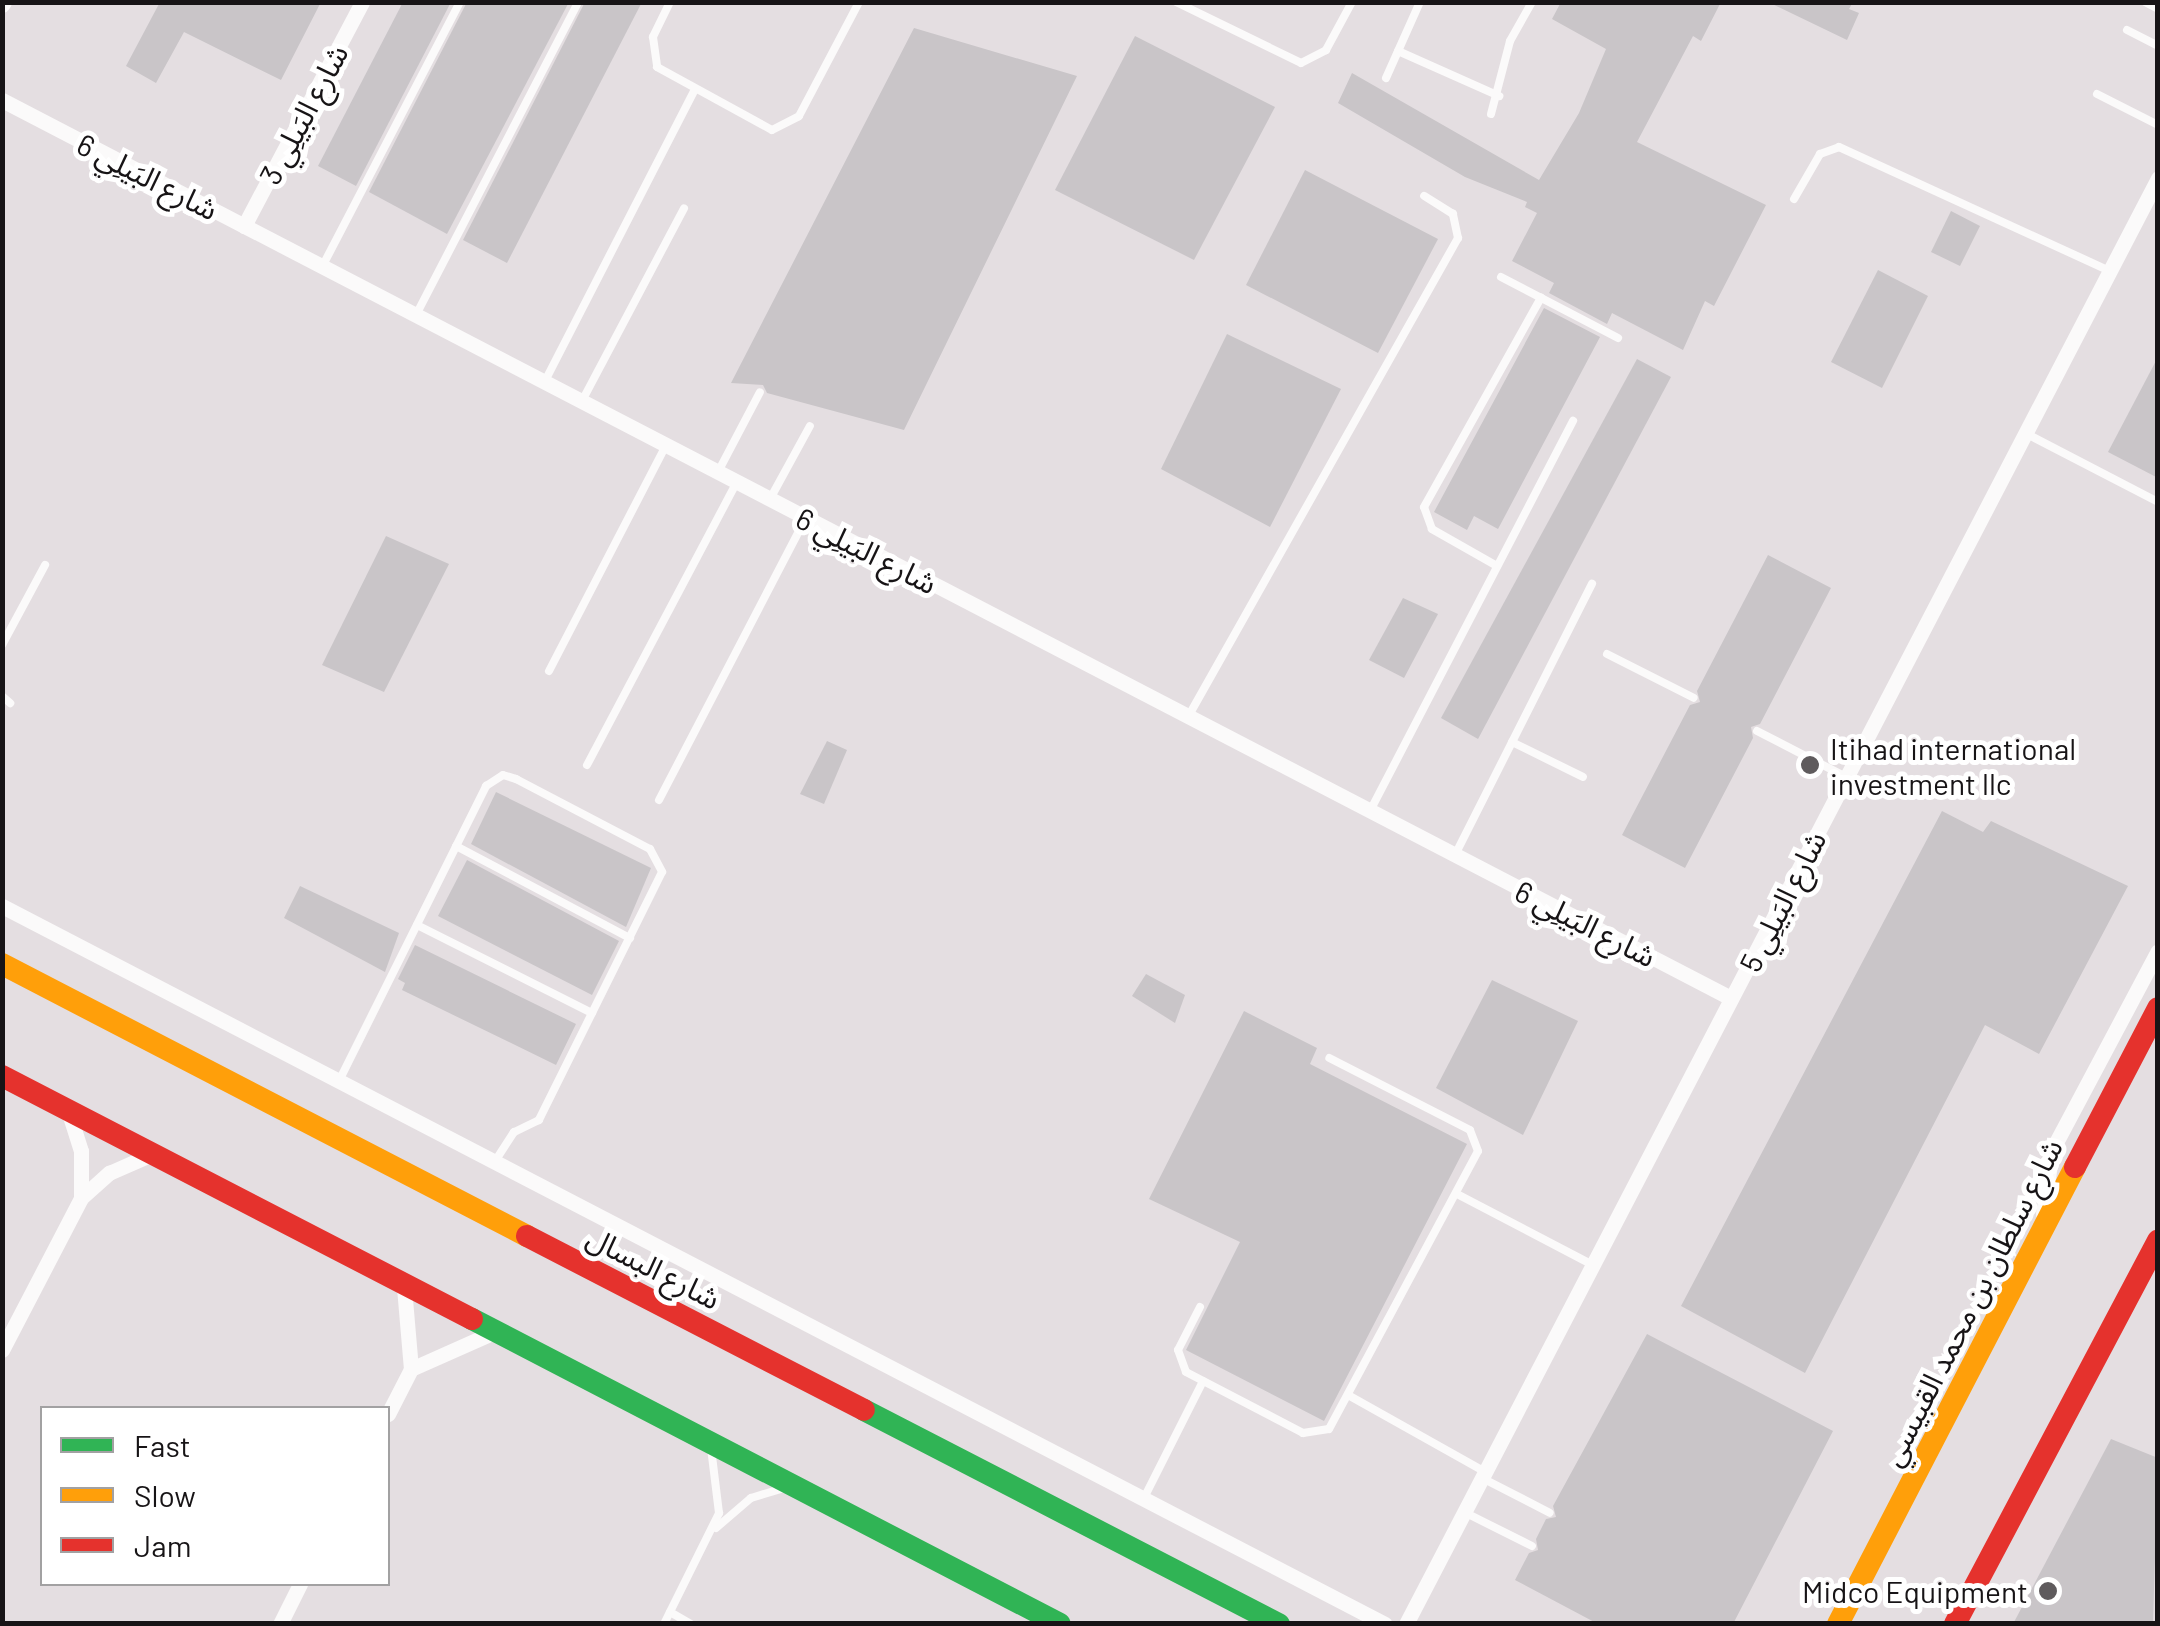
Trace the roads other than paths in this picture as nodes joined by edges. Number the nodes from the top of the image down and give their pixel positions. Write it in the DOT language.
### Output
graph roads {
  1 [pos="362,2"];
  2 [pos="460,2"];
  3 [pos="578,2"];
  4 [pos="670,2"];
  5 [pos="858,2"];
  6 [pos="1176,2"];
  7 [pos="1352,2"];
  8 [pos="1420,2"];
  9 [pos="1532,2"];
  10 [pos="2146,2"];
  11 [pos="2158,9"];
  12 [pos="2128,30"];
  13 [pos="2158,46"];
  14 [pos="1398,51"];
  15 [pos="1386,78"];
  16 [pos="694,92"];
  17 [pos="2096,94"];
  18 [pos="1499,96"];
  19 [pos="2,100"];
  20 [pos="1491,114"];
  21 [pos="2158,125"];
  22 [pos="2158,178"];
  23 [pos="1424,196"];
  24 [pos="1794,199"];
  25 [pos="684,208"];
  26 [pos="244,226"];
  27 [pos="322,266"];
  28 [pos="2110,271"];
  29 [pos="1501,278"];
  30 [pos="1541,298"];
  31 [pos="416,316"];
  32 [pos="1618,338"];
  33 [pos="544,382"];
  34 [pos="760,392"];
  35 [pos="582,402"];
  36 [pos="1573,421"];
  37 [pos="810,426"];
  38 [pos="2025,433"];
  39 [pos="666,445"];
  40 [pos="718,472"];
  41 [pos="737,482"];
  42 [pos="770,500"];
  43 [pos="2158,502"];
  44 [pos="806,518"];
  45 [pos="45,565"];
  46 [pos="1498,566"];
  47 [pos="1592,584"];
  48 [pos="2,645"];
  49 [pos="1607,654"];
  50 [pos="549,671"];
  51 [pos="1694,698"];
  52 [pos="1188,717"];
  53 [pos="1757,731"];
  54 [pos="1512,742"];
  55 [pos="587,765"];
  56 [pos="1583,776"];
  57 [pos="1846,777"];
  58 [pos="660,800"];
  59 [pos="1370,811"];
  60 [pos="456,846"];
  61 [pos="1455,855"];
  62 [pos="2,906"];
  63 [pos="417,925"];
  64 [pos="630,938"];
  65 [pos="2158,950"];
  66 [pos="2,964"];
  67 [pos="1731,998"];
  68 [pos="2158,1008"];
  69 [pos="592,1014"];
  70 [pos="1329,1058"];
  71 [pos="2,1076"];
  72 [pos="339,1081"];
  73 [pos="68,1110"];
  74 [pos="150,1154"];
  75 [pos="495,1162"];
  76 [pos="1457,1194"];
  77 [pos="81,1198"];
  78 [pos="2158,1240"];
  79 [pos="2036,1242"];
  80 [pos="1593,1265"];
  81 [pos="404,1287"];
  82 [pos="1200,1307"];
  83 [pos="492,1333"];
  84 [pos="2,1350"];
  85 [pos="411,1369"];
  86 [pos="1202,1382"];
  87 [pos="1348,1395"];
  88 [pos="390,1410"];
  89 [pos="710,1444"];
  90 [pos="1484,1475"];
  91 [pos="793,1487"];
  92 [pos="1144,1498"];
  93 [pos="1464,1512"];
  94 [pos="1550,1513"];
  95 [pos="710,1535"];
  96 [pos="1532,1546"];
  97 [pos="299,1586"];
  98 [pos="670,1612"];
  99 [pos="280,1624"];
  100 [pos="664,1624"];
  101 [pos="691,1624"];
  102 [pos="1060,1624"];
  103 [pos="1278,1624"];
  104 [pos="1385,1624"];
  105 [pos="1406,1624"];
  106 [pos="1838,1624"];
  107 [pos="1956,1624"];
  1 -- 26 [label="street, شارع البَيلِي 3"];
  2 -- 27 [label="lane"];
  3 -- 31 [label="lane"];
  4 -- 16 [label="lane"];
  5 -- 16 [label="lane"];
  6 -- 7 [label="lane"];
  8 -- 14 [label="lane"];
  9 -- 18 [label="lane"];
  10 -- 11 [label="lane"];
  12 -- 13 [label="lane"];
  14 -- 15 [label="lane"];
  14 -- 18 [label="lane"];
  16 -- 33 [label="lane"];
  17 -- 21 [label="lane"];
  18 -- 20 [label="lane"];
  19 -- 26 [label="street, شارع البَيلِي 6"];
  22 -- 28 [label="street, شارع البَيلِي 5"];
  23 -- 52 [label="lane"];
  24 -- 28 [label="lane"];
  25 -- 35 [label="lane"];
  26 -- 27 [label="street, شارع البَيلِي 6"];
  27 -- 31 [label="street, شارع البَيلِي 6"];
  28 -- 38 [label="street, شارع البَيلِي 5"];
  29 -- 30 [label="lane"];
  30 -- 32 [label="lane"];
  30 -- 46 [label="lane"];
  31 -- 33 [label="street, شارع البَيلِي 6"];
  33 -- 35 [label="street, شارع البَيلِي 6"];
  34 -- 40 [label="lane"];
  35 -- 39 [label="street, شارع البَيلِي 6"];
  36 -- 46 [label="lane"];
  37 -- 42 [label="lane"];
  38 -- 43 [label="lane"];
  38 -- 57 [label="street, شارع البَيلِي 5"];
  39 -- 40 [label="street, شارع البَيلِي 6"];
  39 -- 50 [label="lane"];
  40 -- 41 [label="street, شارع البَيلِي 6"];
  41 -- 42 [label="street, شارع البَيلِي 6"];
  41 -- 55 [label="lane"];
  42 -- 44 [label="street, شارع البَيلِي 6"];
  44 -- 52 [label="street, شارع البَيلِي 6"];
  44 -- 58 [label="lane"];
  45 -- 48 [label="lane"];
  46 -- 59 [label="lane"];
  47 -- 54 [label="lane"];
  49 -- 51 [label="lane"];
  52 -- 59 [label="street, شارع البَيلِي 6"];
  53 -- 57 [label="lane"];
  54 -- 56 [label="lane"];
  54 -- 61 [label="lane"];
  57 -- 67 [label="street, شارع البَيلِي 5"];
  59 -- 61 [label="street, شارع البَيلِي 6"];
  60 -- 63 [label="lane"];
  60 -- 64 [label="lane"];
  60 -- 64 [label="lane"];
  61 -- 67 [label="street, شارع البَيلِي 6"];
  62 -- 72 [label="street"];
  63 -- 69 [label="lane"];
  63 -- 72 [label="lane"];
  64 -- 69 [label="lane"];
  65 -- 79 [label="street"];
  66 -- 103 [label="street, شارع البسال"];
  67 -- 80 [label="street, شارع البَيلِي 5"];
  68 -- 79 [label="street, شارع سلطان بن محمد القبيسي"];
  69 -- 75 [label="lane"];
  70 -- 76 [label="lane"];
  71 -- 73 [label="street"];
  72 -- 75 [label="street"];
  73 -- 74 [label="street"];
  73 -- 77 [label="street"];
  74 -- 77 [label="street"];
  74 -- 81 [label="street"];
  75 -- 92 [label="street"];
  76 -- 80 [label="lane"];
  76 -- 87 [label="lane"];
  77 -- 84 [label="street"];
  78 -- 107 [label="street"];
  79 -- 106 [label="street, شارع سلطان بن محمد القبيسي"];
  80 -- 90 [label="street, شارع البَيلِي 5"];
  81 -- 83 [label="street"];
  81 -- 85 [label="street"];
  82 -- 86 [label="lane"];
  83 -- 85 [label="street"];
  83 -- 89 [label="street"];
  85 -- 88 [label="street"];
  86 -- 87 [label="lane"];
  86 -- 92 [label="lane"];
  87 -- 90 [label="lane"];
  89 -- 91 [label="street"];
  89 -- 95 [label="lane"];
  90 -- 93 [label="street, شارع البَيلِي 5"];
  90 -- 94 [label="lane"];
  91 -- 95 [label="lane"];
  91 -- 102 [label="street"];
  92 -- 104 [label="street"];
  93 -- 96 [label="lane"];
  93 -- 105 [label="street, شارع البَيلِي 5"];
  95 -- 98 [label="lane"];
  97 -- 99 [label="street"];
  98 -- 100 [label="lane"];
  98 -- 101 [label="lane"];
}
